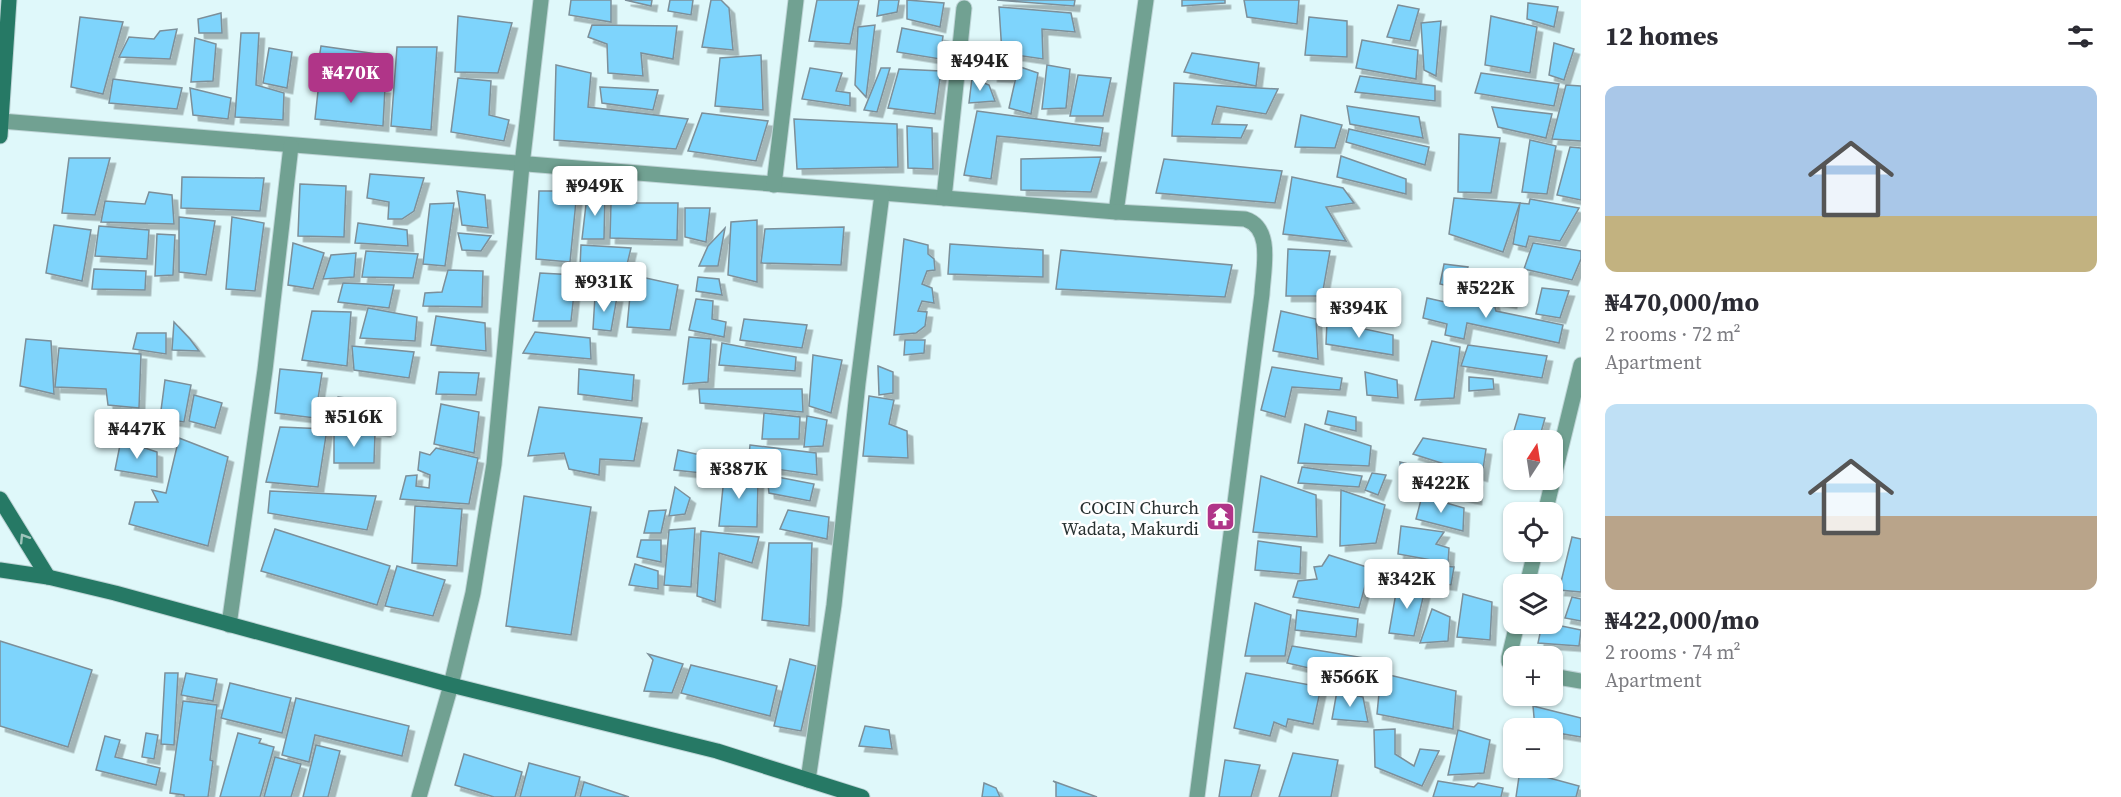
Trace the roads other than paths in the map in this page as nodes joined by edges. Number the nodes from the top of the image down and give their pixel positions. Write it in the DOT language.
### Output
graph roads {
  1 [pos="9,0"];
  2 [pos="541,0"];
  3 [pos="796,0"];
  4 [pos="1146,0"];
  5 [pos="964,8"];
  6 [pos="1,129"];
  7 [pos="291,146"];
  8 [pos="522,165"];
  9 [pos="774,185"];
  10 [pos="882,194"];
  11 [pos="944,198"];
  12 [pos="1116,212"];
  13 [pos="1581,365"];
  14 [pos="0,499"];
  15 [pos="1548,502"];
  16 [pos="0,570"];
  17 [pos="48,577"];
  18 [pos="229,625"];
  19 [pos="1563,678"];
  20 [pos="1581,681"];
  21 [pos="451,685"];
  22 [pos="808,780"];
  23 [pos="845,794"];
  24 [pos="419,797"];
  25 [pos="862,797"];
  26 [pos="1197,797"];
  1 -- 6 [label="street"];
  2 -- 8 [label="street"];
  3 -- 9 [label="street"];
  4 -- 12 [label="street"];
  5 -- 11 [label="street"];
  6 -- 7 [label="street"];
  7 -- 8 [label="street"];
  7 -- 18 [label="street"];
  8 -- 9 [label="street"];
  8 -- 21 [label="street"];
  9 -- 10 [label="street"];
  10 -- 11 [label="street"];
  10 -- 22 [label="street"];
  11 -- 12 [label="street"];
  12 -- 26 [label="street"];
  13 -- 15 [label="street"];
  17 -- 14 [label="street, one-way"];
  16 -- 17 [label="street"];
  17 -- 18 [label="street"];
  18 -- 21 [label="street"];
  19 -- 20 [label="street"];
  21 -- 22 [label="street"];
  21 -- 24 [label="street"];
  22 -- 23 [label="street"];
  23 -- 25 [label="street"];
}
